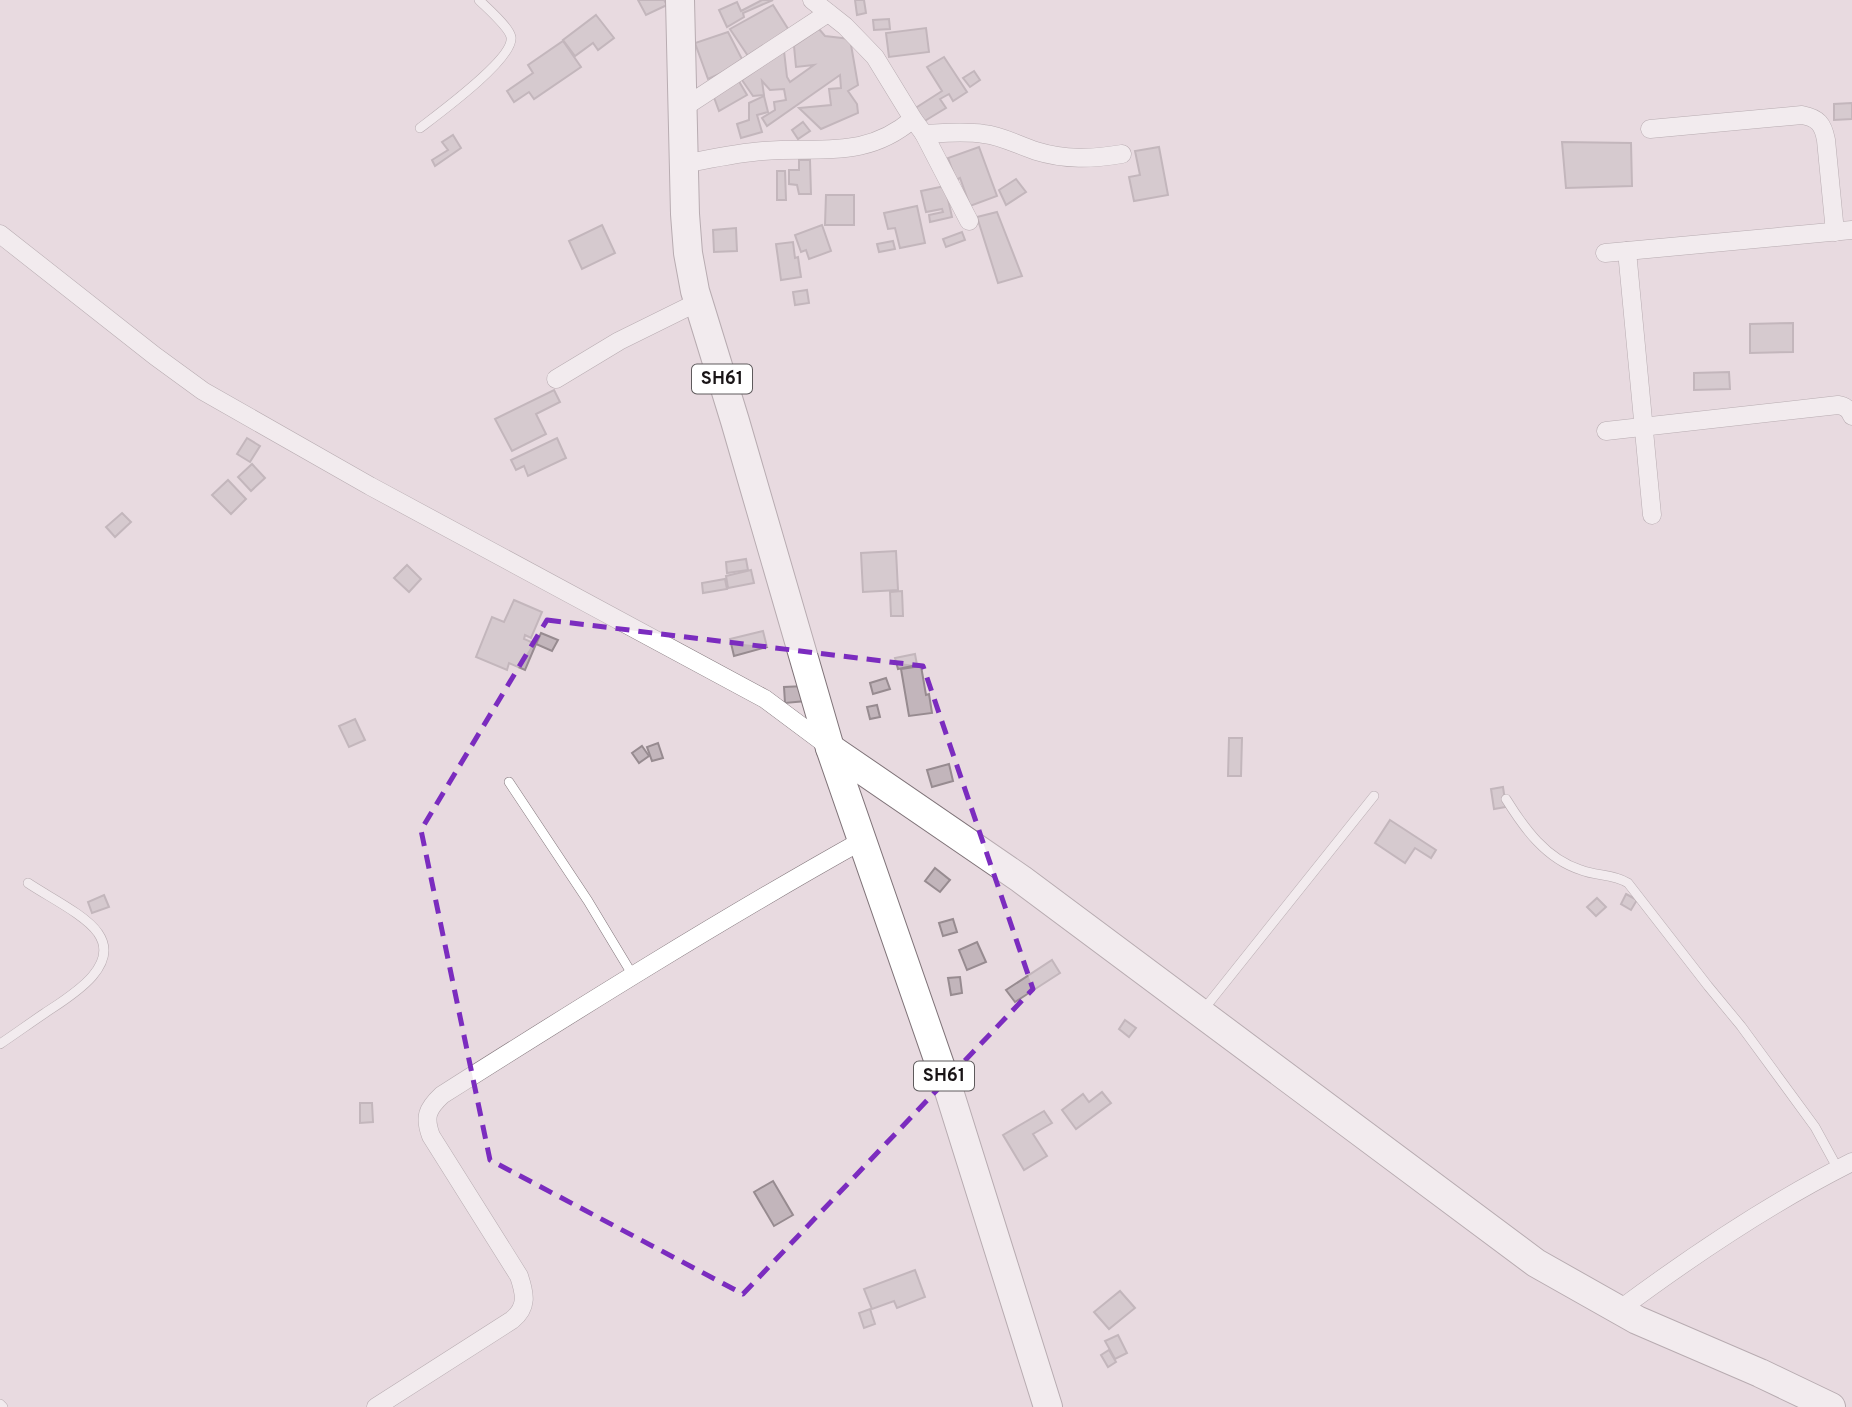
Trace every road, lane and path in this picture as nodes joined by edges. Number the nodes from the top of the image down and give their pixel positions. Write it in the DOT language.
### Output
graph roads {
  1 [pos="479,0"];
  2 [pos="680,0"];
  3 [pos="812,0"];
  4 [pos="828,13"];
  5 [pos="683,108"];
  6 [pos="912,118"];
  7 [pos="420,128"];
  8 [pos="1650,129"];
  9 [pos="925,134"];
  10 [pos="1122,154"];
  11 [pos="683,164"];
  12 [pos="969,221"];
  13 [pos="1844,231"];
  14 [pos="0,234"];
  15 [pos="1627,251"];
  16 [pos="1605,253"];
  17 [pos="698,302"];
  18 [pos="556,379"];
  19 [pos="1852,416"];
  20 [pos="1644,426"];
  21 [pos="1606,431"];
  22 [pos="1652,516"];
  23 [pos="830,748"];
  24 [pos="509,782"];
  25 [pos="1374,796"];
  26 [pos="1506,799"];
  27 [pos="863,840"];
  28 [pos="28,883"];
  29 [pos="632,974"];
  30 [pos="1200,1013"];
  31 [pos="0,1044"];
  32 [pos="1845,1165"];
  33 [pos="1619,1310"];
  34 [pos="376,1407"];
  35 [pos="1048,1407"];
  36 [pos="1831,1407"];
  1 -- 7 [label="lane"];
  2 -- 5 [label="main road, SH61"];
  3 -- 4 [label="street"];
  4 -- 5 [label="street"];
  4 -- 6 [label="street"];
  5 -- 11 [label="main road, SH61"];
  6 -- 9 [label="street"];
  6 -- 11 [label="street"];
  8 -- 13 [label="street"];
  9 -- 10 [label="street"];
  9 -- 12 [label="street"];
  11 -- 17 [label="main road, SH61"];
  13 -- 15 [label="street"];
  14 -- 23 [label="street"];
  15 -- 16 [label="street"];
  15 -- 20 [label="street"];
  17 -- 18 [label="street"];
  17 -- 23 [label="main road, SH61"];
  19 -- 20 [label="street"];
  20 -- 21 [label="street"];
  20 -- 22 [label="street"];
  23 -- 27 [label="main road, SH61"];
  23 -- 30 [label="main road"];
  24 -- 29 [label="lane"];
  25 -- 30 [label="lane"];
  26 -- 32 [label="lane"];
  27 -- 29 [label="street"];
  27 -- 35 [label="main road, SH61"];
  28 -- 31 [label="lane"];
  29 -- 34 [label="street"];
  30 -- 33 [label="main road"];
  32 -- 33 [label="street"];
  33 -- 36 [label="main road"];
}
